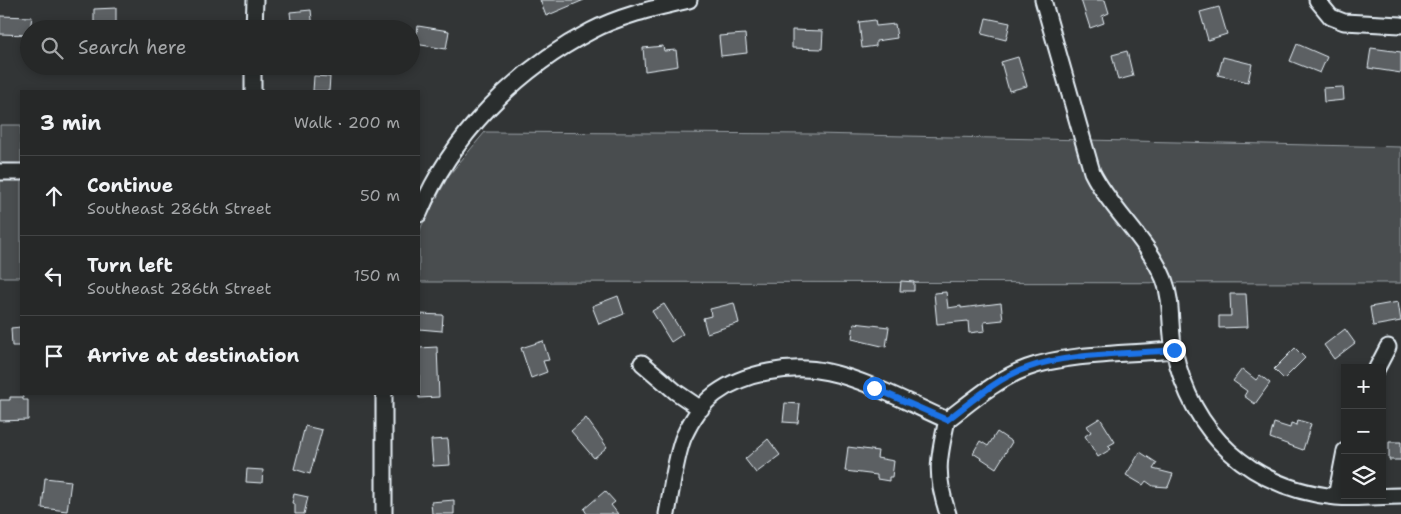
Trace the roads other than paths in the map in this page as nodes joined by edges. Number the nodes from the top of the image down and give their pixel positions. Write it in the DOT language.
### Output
graph roads {
  1 [pos="255,0"];
  2 [pos="689,0"];
  3 [pos="1043,0"];
  4 [pos="1318,0"];
  5 [pos="254,20"];
  6 [pos="1401,25"];
  7 [pos="253,75"];
  8 [pos="253,90"];
  9 [pos="0,172"];
  10 [pos="20,172"];
  11 [pos="420,212"];
  12 [pos="1388,347"];
  13 [pos="1174,350"];
  14 [pos="642,363"];
  15 [pos="1379,364"];
  16 [pos="384,395"];
  17 [pos="701,409"];
  18 [pos="947,420"];
  19 [pos="1344,454"];
  20 [pos="1336,496"];
  21 [pos="1401,496"];
  22 [pos="384,514"];
  23 [pos="667,514"];
  24 [pos="948,514"];
  1 -- 5 [label="street"];
  2 -- 11 [label="street"];
  3 -- 13 [label="street"];
  4 -- 6 [label="street"];
  7 -- 8 [label="street"];
  9 -- 10 [label="street"];
  12 -- 15 [label="street"];
  13 -- 18 [label="street"];
  13 -- 20 [label="street"];
  14 -- 17 [label="street"];
  16 -- 22 [label="street"];
  17 -- 18 [label="street"];
  17 -- 23 [label="street"];
  18 -- 24 [label="street"];
  19 -- 20 [label="street"];
  20 -- 21 [label="street"];
}
